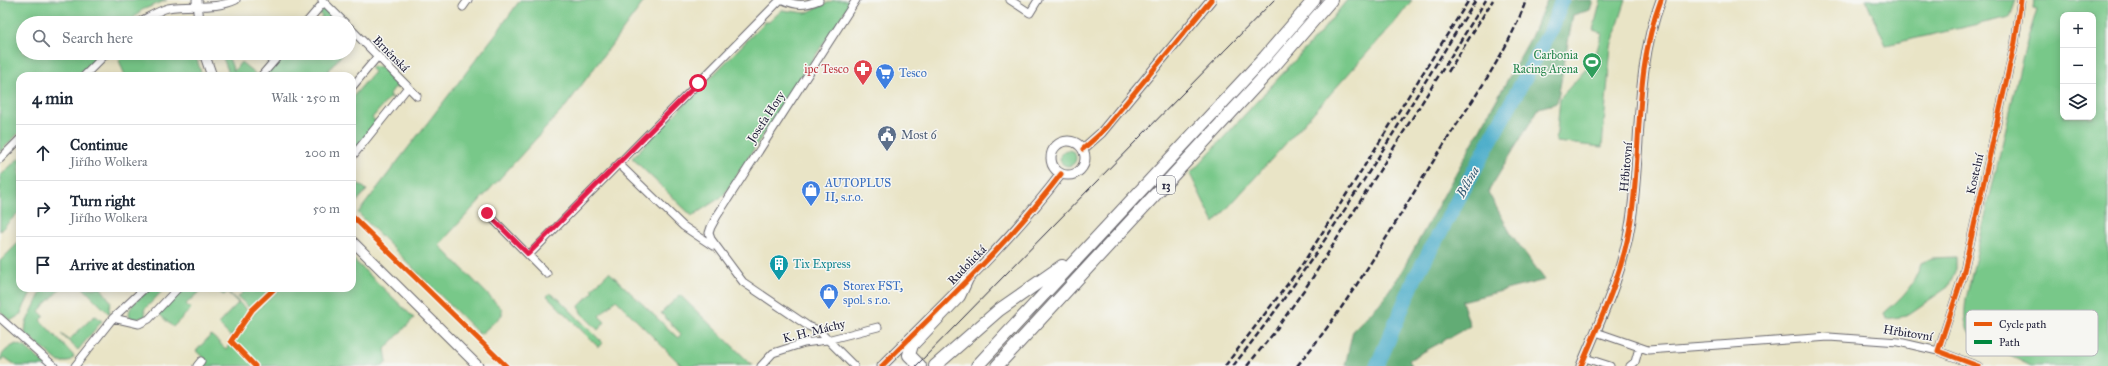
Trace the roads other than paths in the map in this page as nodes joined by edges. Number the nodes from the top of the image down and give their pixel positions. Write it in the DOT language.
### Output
graph roads {
  1 [pos="236,0"];
  2 [pos="468,0"];
  3 [pos="781,0"];
  4 [pos="819,0"];
  5 [pos="856,0"];
  6 [pos="1010,0"];
  7 [pos="1038,0"];
  8 [pos="1211,0"];
  9 [pos="1314,0"];
  10 [pos="1331,0"];
  11 [pos="1661,0"];
  12 [pos="2021,0"];
  13 [pos="323,1"];
  14 [pos="197,3"];
  15 [pos="463,7"];
  16 [pos="149,16"];
  17 [pos="198,16"];
  18 [pos="311,16"];
  19 [pos="338,16"];
  20 [pos="356,34"];
  21 [pos="378,56"];
  22 [pos="100,60"];
  23 [pos="206,60"];
  24 [pos="275,60"];
  25 [pos="88,72"];
  26 [pos="211,72"];
  27 [pos="265,72"];
  28 [pos="356,82"];
  29 [pos="408,87"];
  30 [pos="417,96"];
  31 [pos="16,143"];
  32 [pos="1083,149"];
  33 [pos="356,152"];
  34 [pos="0,159"];
  35 [pos="619,164"];
  36 [pos="1061,174"];
  37 [pos="487,213"];
  38 [pos="356,245"];
  39 [pos="1087,247"];
  40 [pos="719,249"];
  41 [pos="528,254"];
  42 [pos="547,274"];
  43 [pos="966,280"];
  44 [pos="141,292"];
  45 [pos="174,292"];
  46 [pos="0,318"];
  47 [pos="113,318"];
  48 [pos="878,327"];
  49 [pos="1596,332"];
  50 [pos="827,340"];
  51 [pos="1640,348"];
  52 [pos="1938,351"];
  53 [pos="1583,362"];
  54 [pos="54,366"];
  55 [pos="75,366"];
  56 [pos="478,366"];
  57 [pos="761,366"];
  58 [pos="854,366"];
  59 [pos="882,366"];
  60 [pos="920,366"];
  61 [pos="934,366"];
  62 [pos="978,366"];
  63 [pos="997,366"];
  64 [pos="1610,366"];
  65 [pos="1630,366"];
  66 [pos="1978,366"];
  1 -- 14 [label="street"];
  2 -- 15 [label="street"];
  3 -- 4 [label="street"];
  3 -- 35 [label="street"];
  5 -- 40 [label="street, Josefa Hory"];
  6 -- 7 [label="street"];
  8 -- 32 [label="street"];
  9 -- 39 [label="highway, 13"];
  10 -- 63 [label="highway, 13"];
  11 -- 49 [label="street, Hřbitovní"];
  12 -- 52 [label="street, Kostelní"];
  13 -- 18 [label="street"];
  13 -- 19 [label="street"];
  14 -- 16 [label="street"];
  14 -- 17 [label="street"];
  20 -- 21 [label="street, Brněnská"];
  21 -- 28 [label="street"];
  21 -- 29 [label="street, Brněnská"];
  22 -- 25 [label="street"];
  23 -- 26 [label="street"];
  24 -- 27 [label="street"];
  29 -- 30 [label="street, Brněnská"];
  29 -- 33 [label="street"];
  31 -- 34 [label="street"];
  32 -- 36 [label="street"];
  32 -- 36 [label="street"];
  35 -- 40 [label="street, Josefa Hory"];
  35 -- 41 [label="street"];
  36 -- 43 [label="street, Rudolická"];
  37 -- 41 [label="street"];
  38 -- 56 [label="street"];
  39 -- 61 [label="highway"];
  39 -- 62 [label="highway, 13"];
  40 -- 50 [label="street, Josefa Hory"];
  41 -- 42 [label="street"];
  43 -- 59 [label="street, Rudolická"];
  43 -- 60 [label="highway"];
  44 -- 47 [label="street"];
  45 -- 47 [label="street"];
  46 -- 54 [label="street"];
  47 -- 55 [label="street"];
  48 -- 50 [label="street, K. H. Máchy"];
  49 -- 51 [label="street, Hřbitovní"];
  49 -- 53 [label="street"];
  50 -- 57 [label="street, K. H. Máchy"];
  50 -- 58 [label="street, Josefa Hory"];
  51 -- 52 [label="street, Hřbitovní"];
  51 -- 65 [label="street"];
  52 -- 66 [label="street, Hřbitovní"];
  53 -- 64 [label="street"];
}
